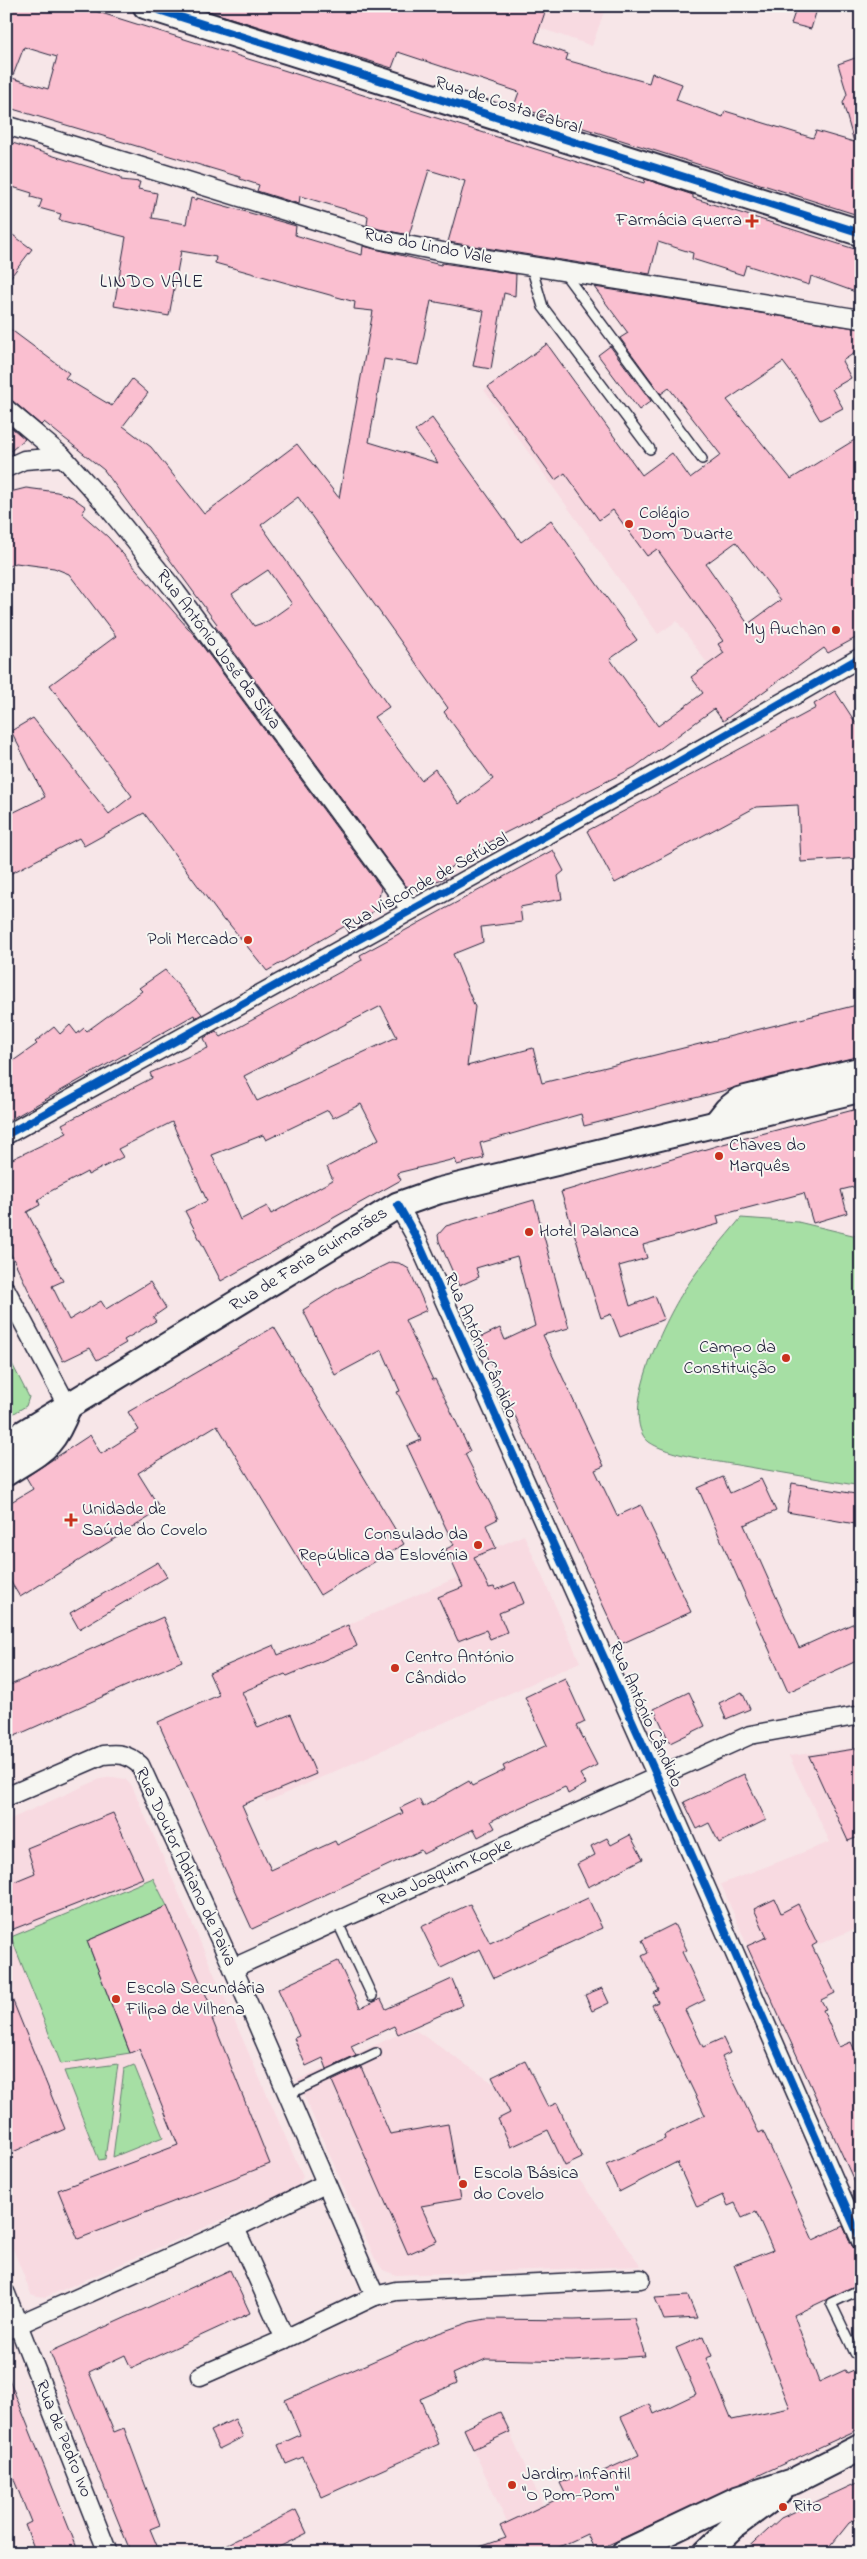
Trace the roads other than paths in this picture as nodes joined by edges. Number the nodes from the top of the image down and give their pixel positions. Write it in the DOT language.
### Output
graph roads {
  1 [pos="146,6"];
  2 [pos="6,125"];
  3 [pos="861,233"];
  4 [pos="531,266"];
  5 [pos="563,272"];
  6 [pos="861,319"];
  7 [pos="6,409"];
  8 [pos="650,449"];
  9 [pos="64,457"];
  10 [pos="702,459"];
  11 [pos="6,468"];
  12 [pos="861,657"];
  13 [pos="410,909"];
  14 [pos="861,1070"];
  15 [pos="861,1089"];
  16 [pos="715,1125"];
  17 [pos="6,1135"];
  18 [pos="398,1205"];
  19 [pos="6,1290"];
  20 [pos="68,1407"];
  21 [pos="6,1444"];
  22 [pos="6,1472"];
  23 [pos="861,1715"];
  24 [pos="656,1777"];
  25 [pos="6,1797"];
  26 [pos="338,1921"];
  27 [pos="233,1968"];
  28 [pos="372,1996"];
  29 [pos="376,2053"];
  30 [pos="287,2095"];
  31 [pos="325,2184"];
  32 [pos="235,2228"];
  33 [pos="861,2241"];
  34 [pos="641,2279"];
  35 [pos="861,2289"];
  36 [pos="6,2294"];
  37 [pos="374,2296"];
  38 [pos="12,2328"];
  39 [pos="285,2339"];
  40 [pos="855,2353"];
  41 [pos="200,2376"];
  42 [pos="861,2447"];
  43 [pos="794,2481"];
  44 [pos="631,2551"];
  45 [pos="108,2553"];
  46 [pos="706,2553"];
  1 -- 3 [label="main road, Rua de Costa Cabral"];
  2 -- 4 [label="street, Rua do Lindo Vale"];
  4 -- 5 [label="street, Rua do Lindo Vale"];
  4 -- 8 [label="lane"];
  5 -- 6 [label="street, Rua do Lindo Vale"];
  5 -- 10 [label="lane"];
  7 -- 9 [label="street, Rua António José da Silva"];
  9 -- 11 [label="street"];
  9 -- 13 [label="street, Rua António José da Silva"];
  12 -- 13 [label="street, Rua Visconde de Setúbal"];
  13 -- 17 [label="street, Rua Visconde de Setúbal"];
  14 -- 16 [label="main road"];
  15 -- 16 [label="main road, Rua de Faria Guimarães"];
  16 -- 18 [label="main road, Rua de Faria Guimarães"];
  18 -- 20 [label="main road, Rua de Faria Guimarães"];
  18 -- 24 [label="street, Rua António Cândido"];
  19 -- 20 [label="street"];
  20 -- 21 [label="main road, Rua de Faria Guimarães"];
  20 -- 22 [label="main road"];
  23 -- 24 [label="street, Rua Joaquim Kopke"];
  24 -- 26 [label="street, Rua Joaquim Kopke"];
  24 -- 33 [label="street, Rua António Cândido"];
  25 -- 27 [label="street, Rua Doutor Adriano de Paiva"];
  26 -- 27 [label="street, Rua Joaquim Kopke"];
  26 -- 28 [label="lane"];
  27 -- 30 [label="street, Rua Doutor Adriano de Paiva"];
  29 -- 30 [label="lane"];
  30 -- 31 [label="street, Rua Doutor Adriano de Paiva"];
  31 -- 32 [label="street"];
  31 -- 37 [label="street, Rua Doutor Adriano de Paiva"];
  32 -- 38 [label="street"];
  32 -- 39 [label="street"];
  34 -- 37 [label="street"];
  35 -- 40 [label="lane"];
  36 -- 38 [label="street, Rua de Pedro Ivo"];
  37 -- 39 [label="street"];
  38 -- 45 [label="street, Rua de Pedro Ivo"];
  39 -- 41 [label="street"];
  42 -- 43 [label="main road"];
  43 -- 44 [label="main road"];
  43 -- 46 [label="main road"];
}
